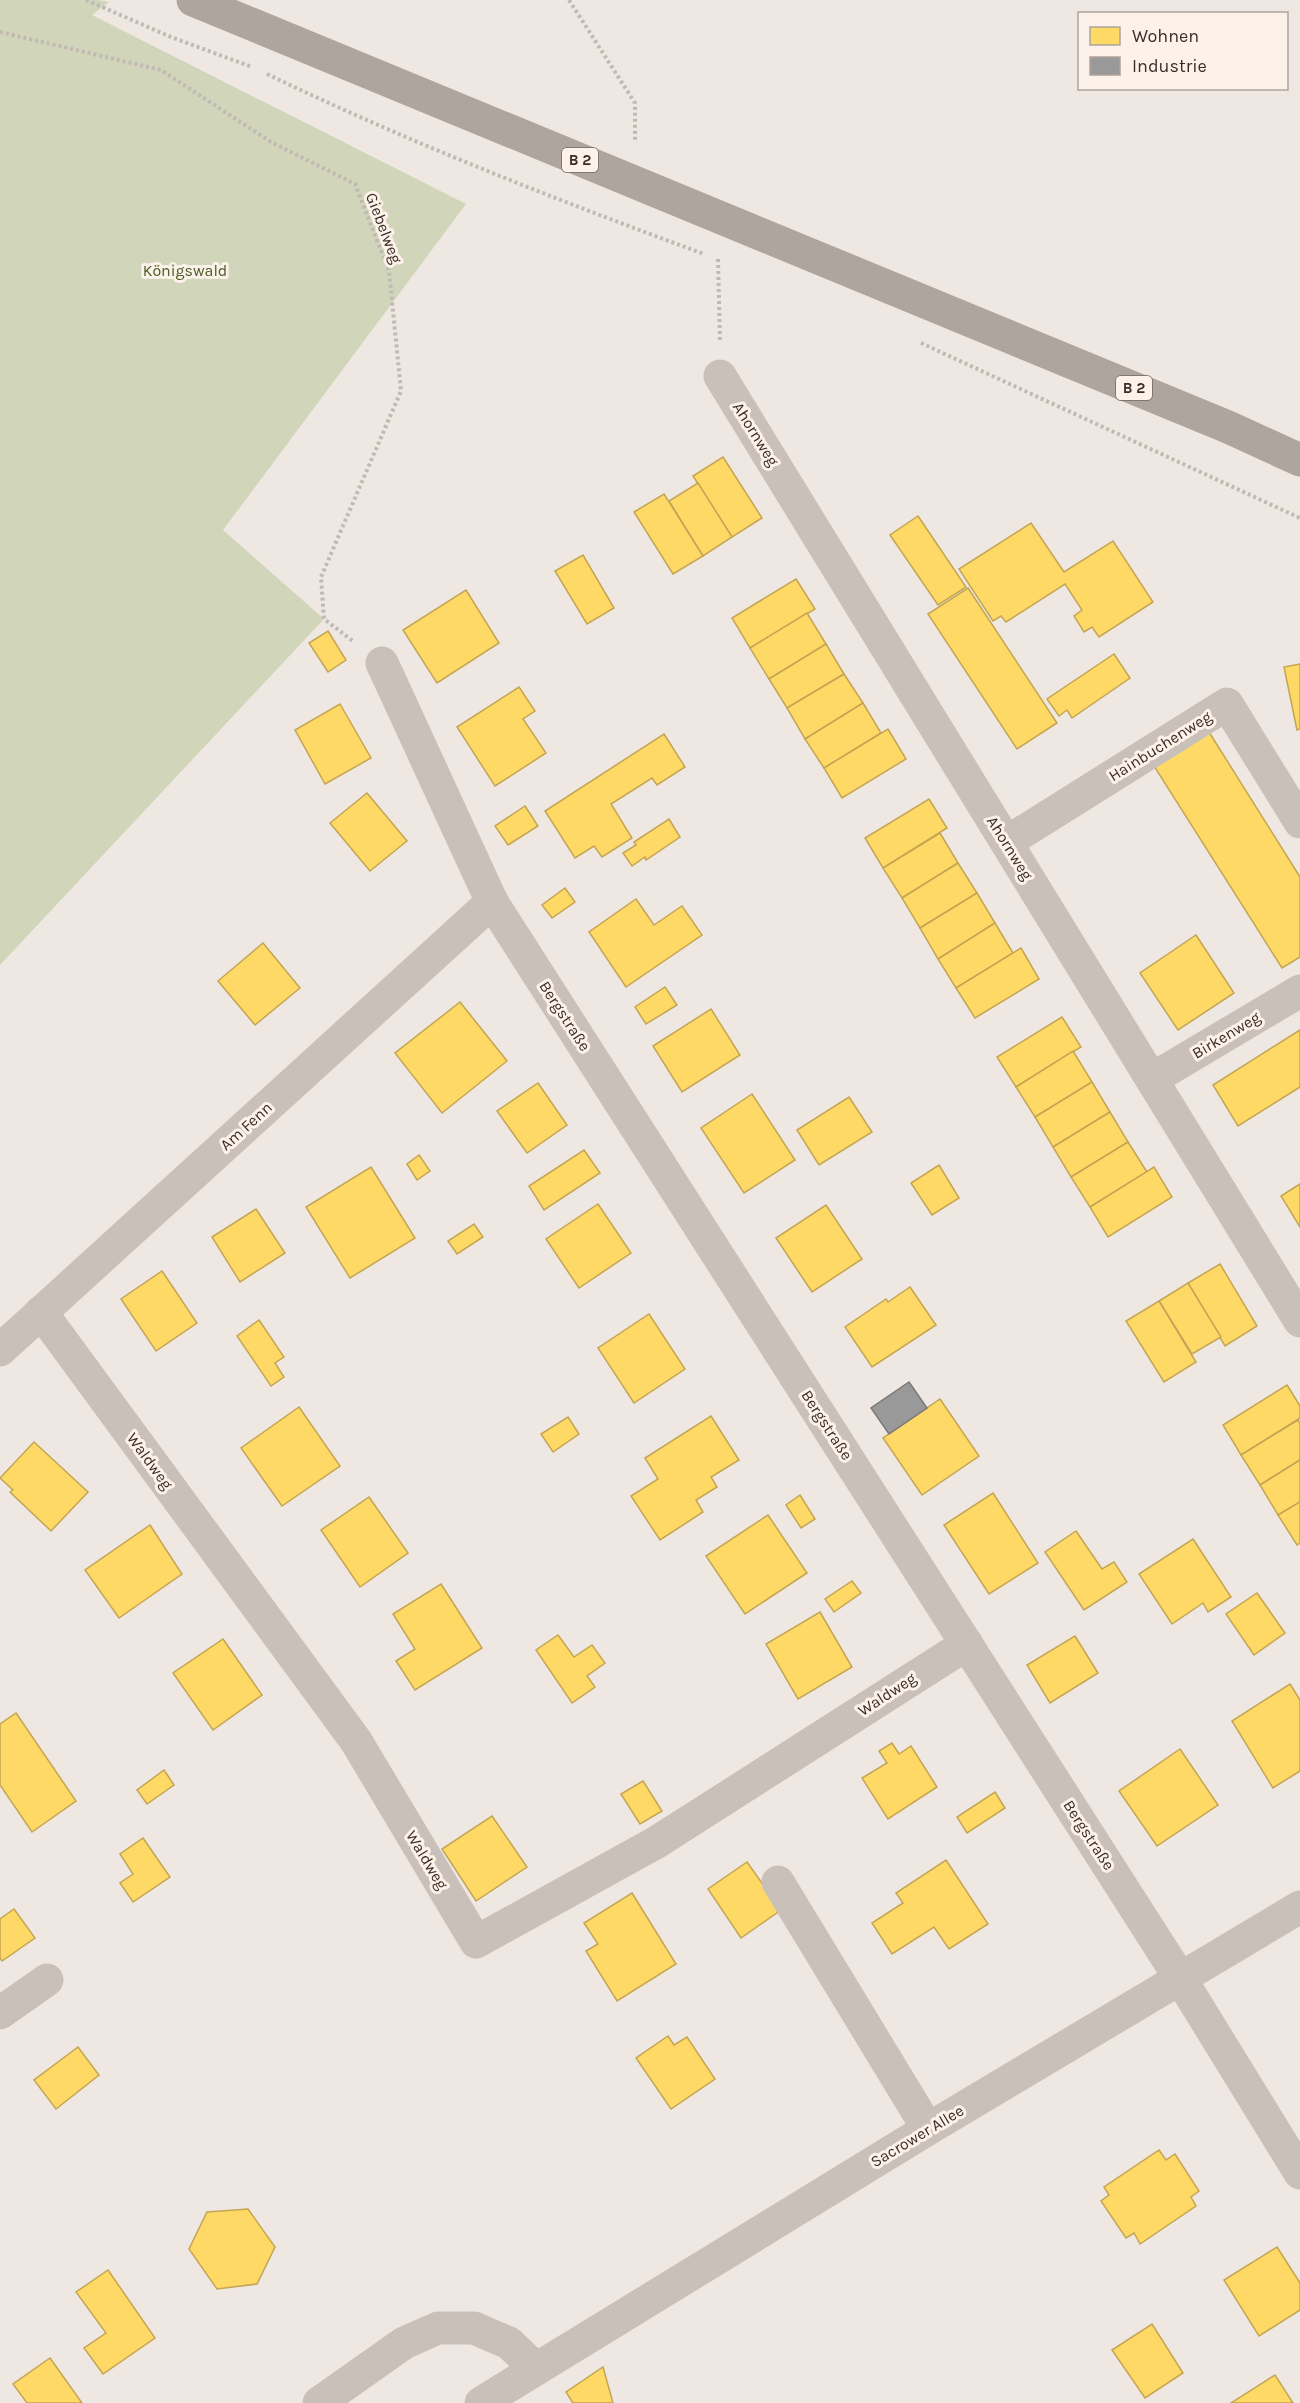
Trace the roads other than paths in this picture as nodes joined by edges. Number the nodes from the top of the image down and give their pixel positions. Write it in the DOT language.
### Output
graph roads {
  1 [pos="193,0"];
  2 [pos="720,376"];
  3 [pos="1300,460"];
  4 [pos="382,663"];
  5 [pos="1300,822"];
  6 [pos="1006,842"];
  7 [pos="492,902"];
  8 [pos="1300,991"];
  9 [pos="1152,1079"];
  10 [pos="41,1312"];
  11 [pos="1300,1321"];
  12 [pos="0,1350"];
  13 [pos="966,1644"];
  14 [pos="778,1882"];
  15 [pos="1300,1907"];
  16 [pos="1180,1978"];
  17 [pos="47,1980"];
  18 [pos="0,2013"];
  19 [pos="928,2129"];
  20 [pos="1300,2173"];
  21 [pos="536,2369"];
  22 [pos="319,2403"];
  23 [pos="481,2403"];
  1 -- 3 [label="main road, B 2"];
  2 -- 6 [label="street, Ahornweg"];
  4 -- 7 [label="street, Bergstraße"];
  5 -- 6 [label="street, Hainbuchenweg"];
  6 -- 9 [label="street, Ahornweg"];
  7 -- 10 [label="street, Am Fenn"];
  7 -- 13 [label="street, Bergstraße"];
  8 -- 9 [label="street, Birkenweg"];
  9 -- 11 [label="street, Ahornweg"];
  10 -- 12 [label="street, Am Fenn"];
  10 -- 13 [label="street, Waldweg"];
  13 -- 16 [label="street, Bergstraße"];
  14 -- 19 [label="street"];
  15 -- 16 [label="street, Sacrower Allee"];
  16 -- 19 [label="street, Sacrower Allee"];
  16 -- 20 [label="street, Bergstraße"];
  17 -- 18 [label="street"];
  19 -- 21 [label="street, Sacrower Allee"];
  21 -- 22 [label="street"];
  21 -- 23 [label="street, Sacrower Allee"];
}
